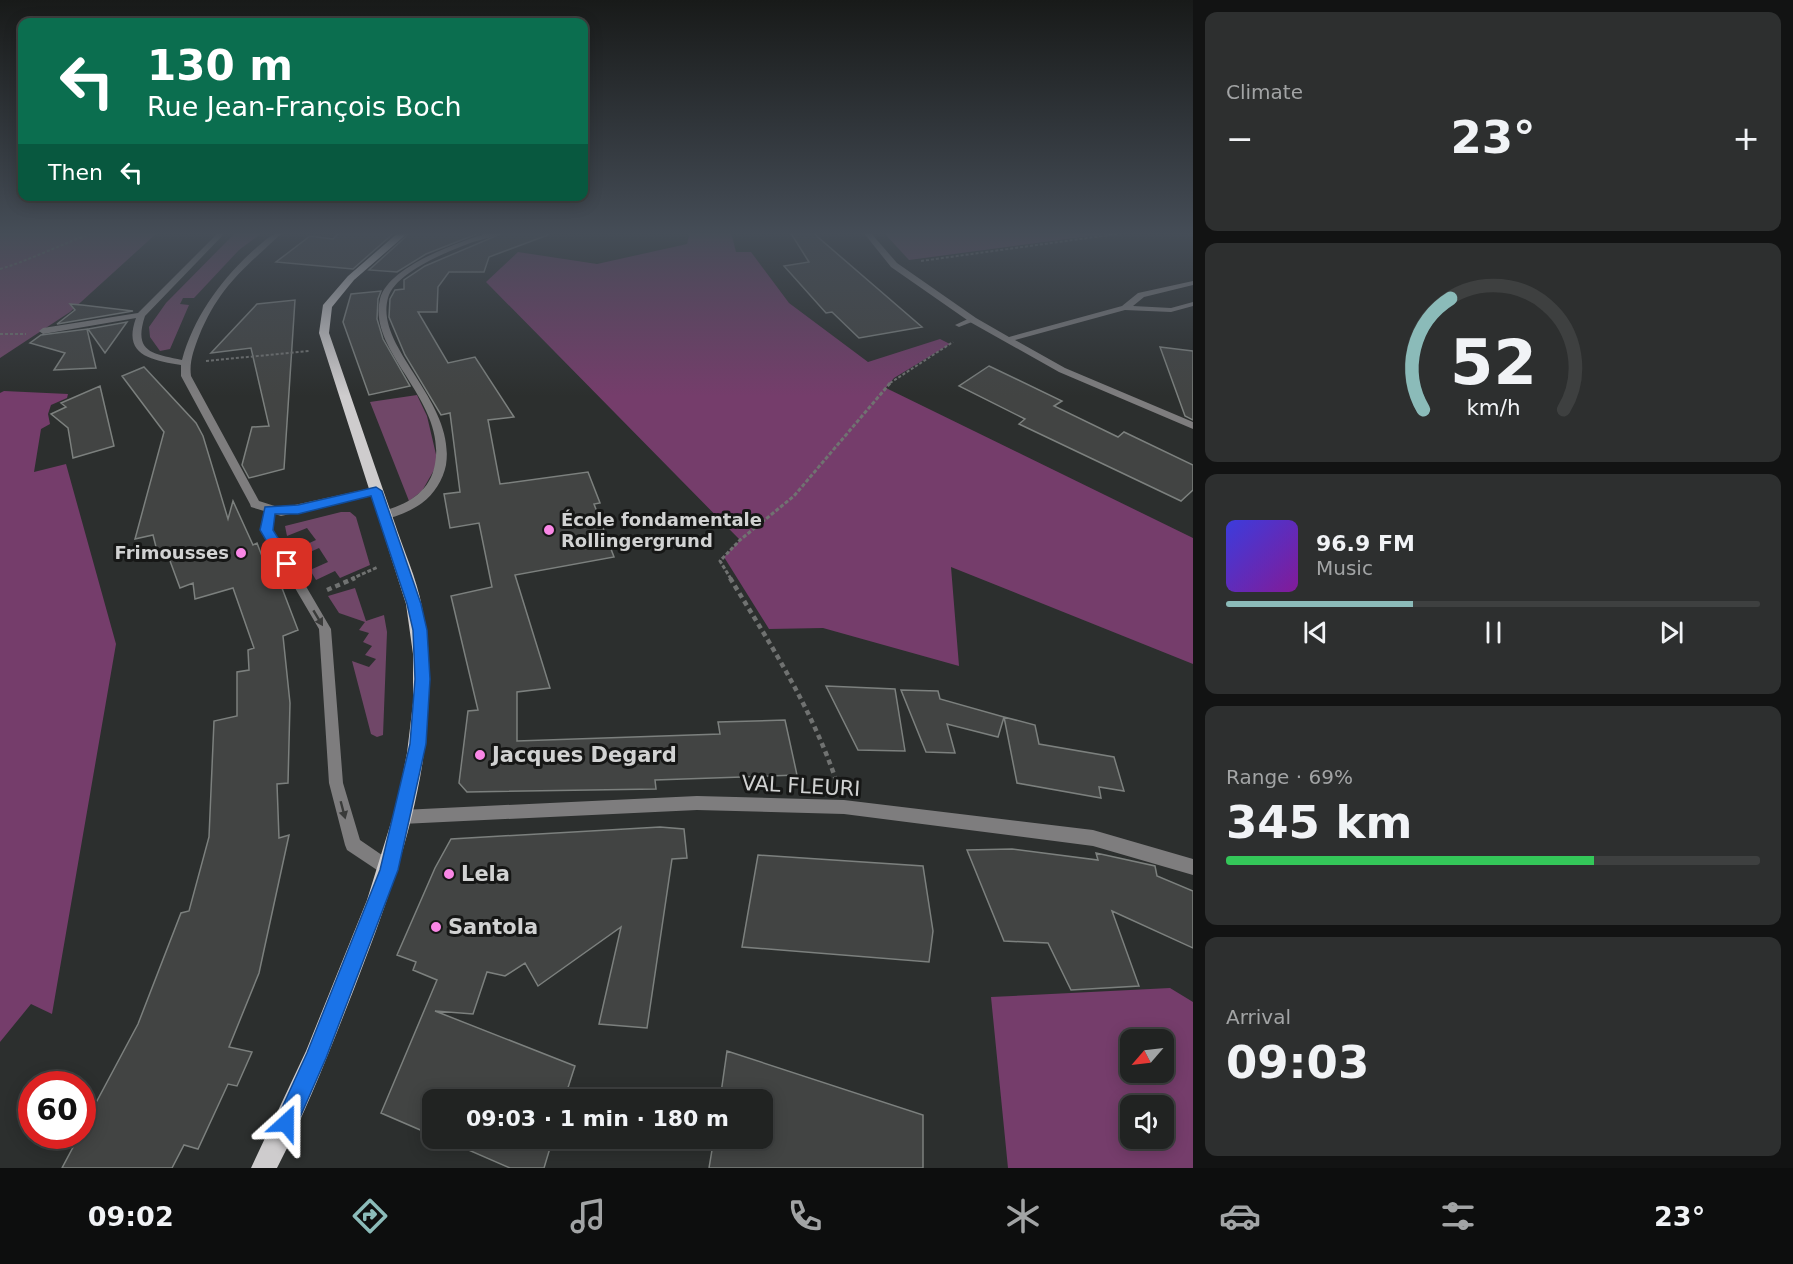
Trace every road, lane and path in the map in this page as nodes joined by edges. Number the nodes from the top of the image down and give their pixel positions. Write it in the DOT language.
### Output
graph roads {
  1 [pos="169,287"];
  2 [pos="222,287"];
  3 [pos="344,287"];
  4 [pos="391,287"];
  5 [pos="925,287"];
  6 [pos="1178,287"];
  7 [pos="1193,304"];
  8 [pos="1125,308"];
  9 [pos="141,315"];
  10 [pos="973,320"];
  11 [pos="959,325"];
  12 [pos="43,332"];
  13 [pos="960,338"];
  14 [pos="1007,340"];
  15 [pos="310,351"];
  16 [pos="184,363"];
  17 [pos="1193,426"];
  18 [pos="376,491"];
  19 [pos="270,510"];
  20 [pos="384,515"];
  21 [pos="378,567"];
  22 [pos="307,599"];
  23 [pos="844,807"];
  24 [pos="402,817"];
  25 [pos="1193,867"];
  26 [pos="389,870"];
  27 [pos="264,1168"];
  1 -- 9 [label="street"];
  2 -- 16 [label="street"];
  3 -- 18 [label="main road"];
  4 -- 20 [label="street"];
  5 -- 10 [label="street"];
  6 -- 8 [label="street"];
  7 -- 8 [label="street"];
  8 -- 14 [label="street"];
  9 -- 12 [label="street"];
  9 -- 16 [label="street"];
  10 -- 11 [label="street"];
  10 -- 14 [label="street"];
  13 -- 23 [label="path"];
  14 -- 17 [label="street"];
  15 -- 16 [label="path"];
  16 -- 19 [label="street"];
  18 -- 19 [label="street"];
  18 -- 20 [label="main road"];
  19 -- 22 [label="street"];
  20 -- 24 [label="main road"];
  21 -- 22 [label="path"];
  22 -- 26 [label="street, one-way"];
  23 -- 24 [label="street, VAL FLEURI"];
  23 -- 25 [label="street, VAL FLEURI"];
  24 -- 26 [label="main road"];
  26 -- 27 [label="main road"];
}
